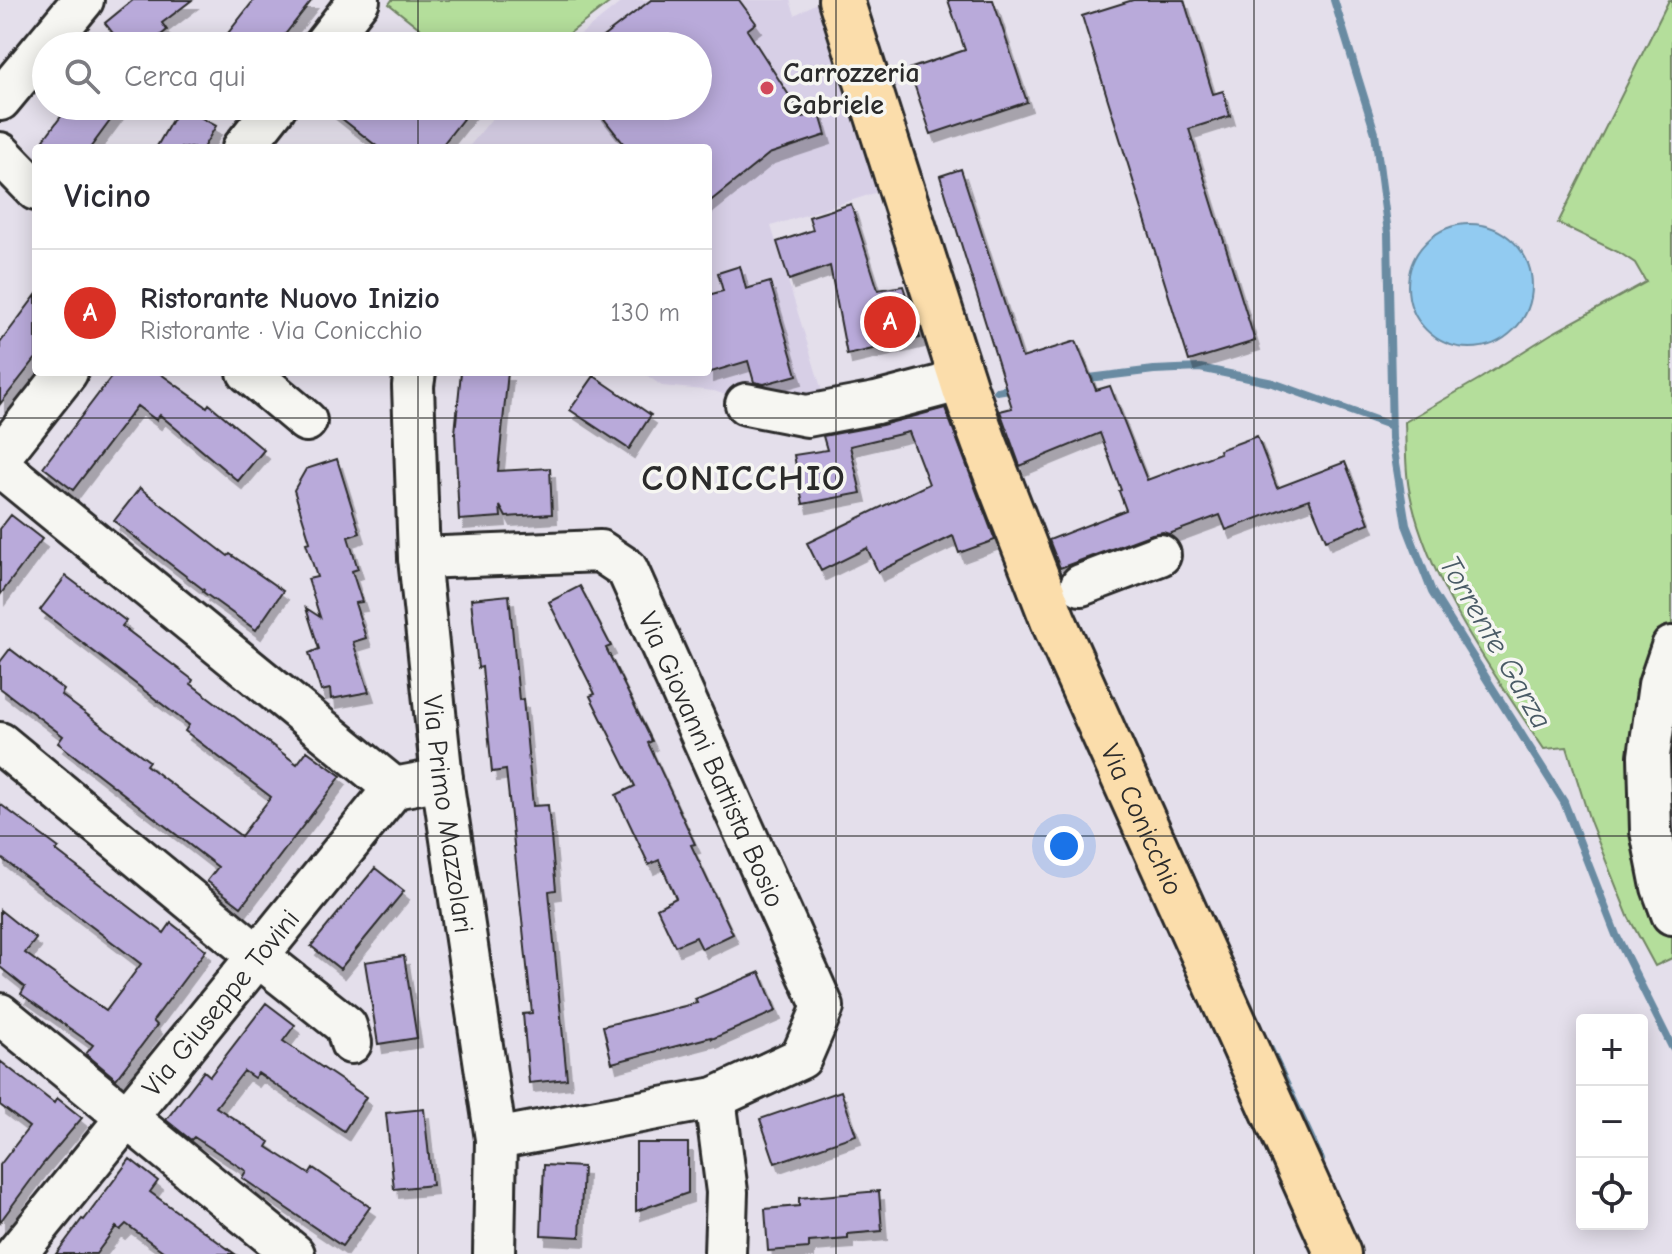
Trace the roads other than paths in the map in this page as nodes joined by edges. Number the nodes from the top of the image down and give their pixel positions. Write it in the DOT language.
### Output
graph roads {
  1 [pos="83,0"];
  2 [pos="359,0"];
  3 [pos="841,0"];
  4 [pos="56,32"];
  5 [pos="334,32"];
  6 [pos="32,61"];
  7 [pos="0,100"];
  8 [pos="265,120"];
  9 [pos="246,144"];
  10 [pos="0,153"];
  11 [pos="32,186"];
  12 [pos="64,376"];
  13 [pos="253,376"];
  14 [pos="414,376"];
  15 [pos="963,380"];
  16 [pos="746,404"];
  17 [pos="306,421"];
  18 [pos="0,457"];
  19 [pos="0,466"];
  20 [pos="1160,555"];
  21 [pos="419,558"];
  22 [pos="1066,582"];
  23 [pos="1672,647"];
  24 [pos="0,743"];
  25 [pos="442,779"];
  26 [pos="394,788"];
  27 [pos="1672,914"];
  28 [pos="258,956"];
  29 [pos="0,1014"];
  30 [pos="351,1043"];
  31 [pos="715,1098"];
  32 [pos="127,1119"];
  33 [pos="496,1139"];
  34 [pos="16,1254"];
  35 [pos="294,1254"];
  36 [pos="494,1254"];
  37 [pos="725,1254"];
  38 [pos="1338,1254"];
  1 -- 4 [label="street"];
  2 -- 5 [label="street"];
  3 -- 15 [label="main road, Via Conicchio"];
  6 -- 7 [label="street"];
  8 -- 9 [label="street"];
  10 -- 11 [label="street"];
  12 -- 18 [label="street"];
  13 -- 17 [label="street"];
  14 -- 21 [label="street, Via Primo Mazzolari"];
  15 -- 16 [label="street"];
  15 -- 22 [label="main road, Via Conicchio"];
  19 -- 26 [label="street"];
  20 -- 22 [label="street"];
  21 -- 25 [label="street, Via Primo Mazzolari"];
  21 -- 31 [label="street, Via Giovanni Battista Bosio"];
  22 -- 38 [label="main road, Via Conicchio"];
  23 -- 27 [label="street"];
  24 -- 28 [label="street"];
  25 -- 26 [label="street"];
  25 -- 33 [label="street, Via Primo Mazzolari"];
  26 -- 28 [label="street, Via Giuseppe Tovini"];
  28 -- 30 [label="street"];
  28 -- 32 [label="street, Via Giuseppe Tovini"];
  29 -- 32 [label="street"];
  31 -- 33 [label="street, Via Giovanni Battista Bosio"];
  31 -- 37 [label="street"];
  32 -- 34 [label="street, Via Giuseppe Tovini"];
  32 -- 35 [label="street"];
  33 -- 36 [label="street, Via Primo Mazzolari"];
}
